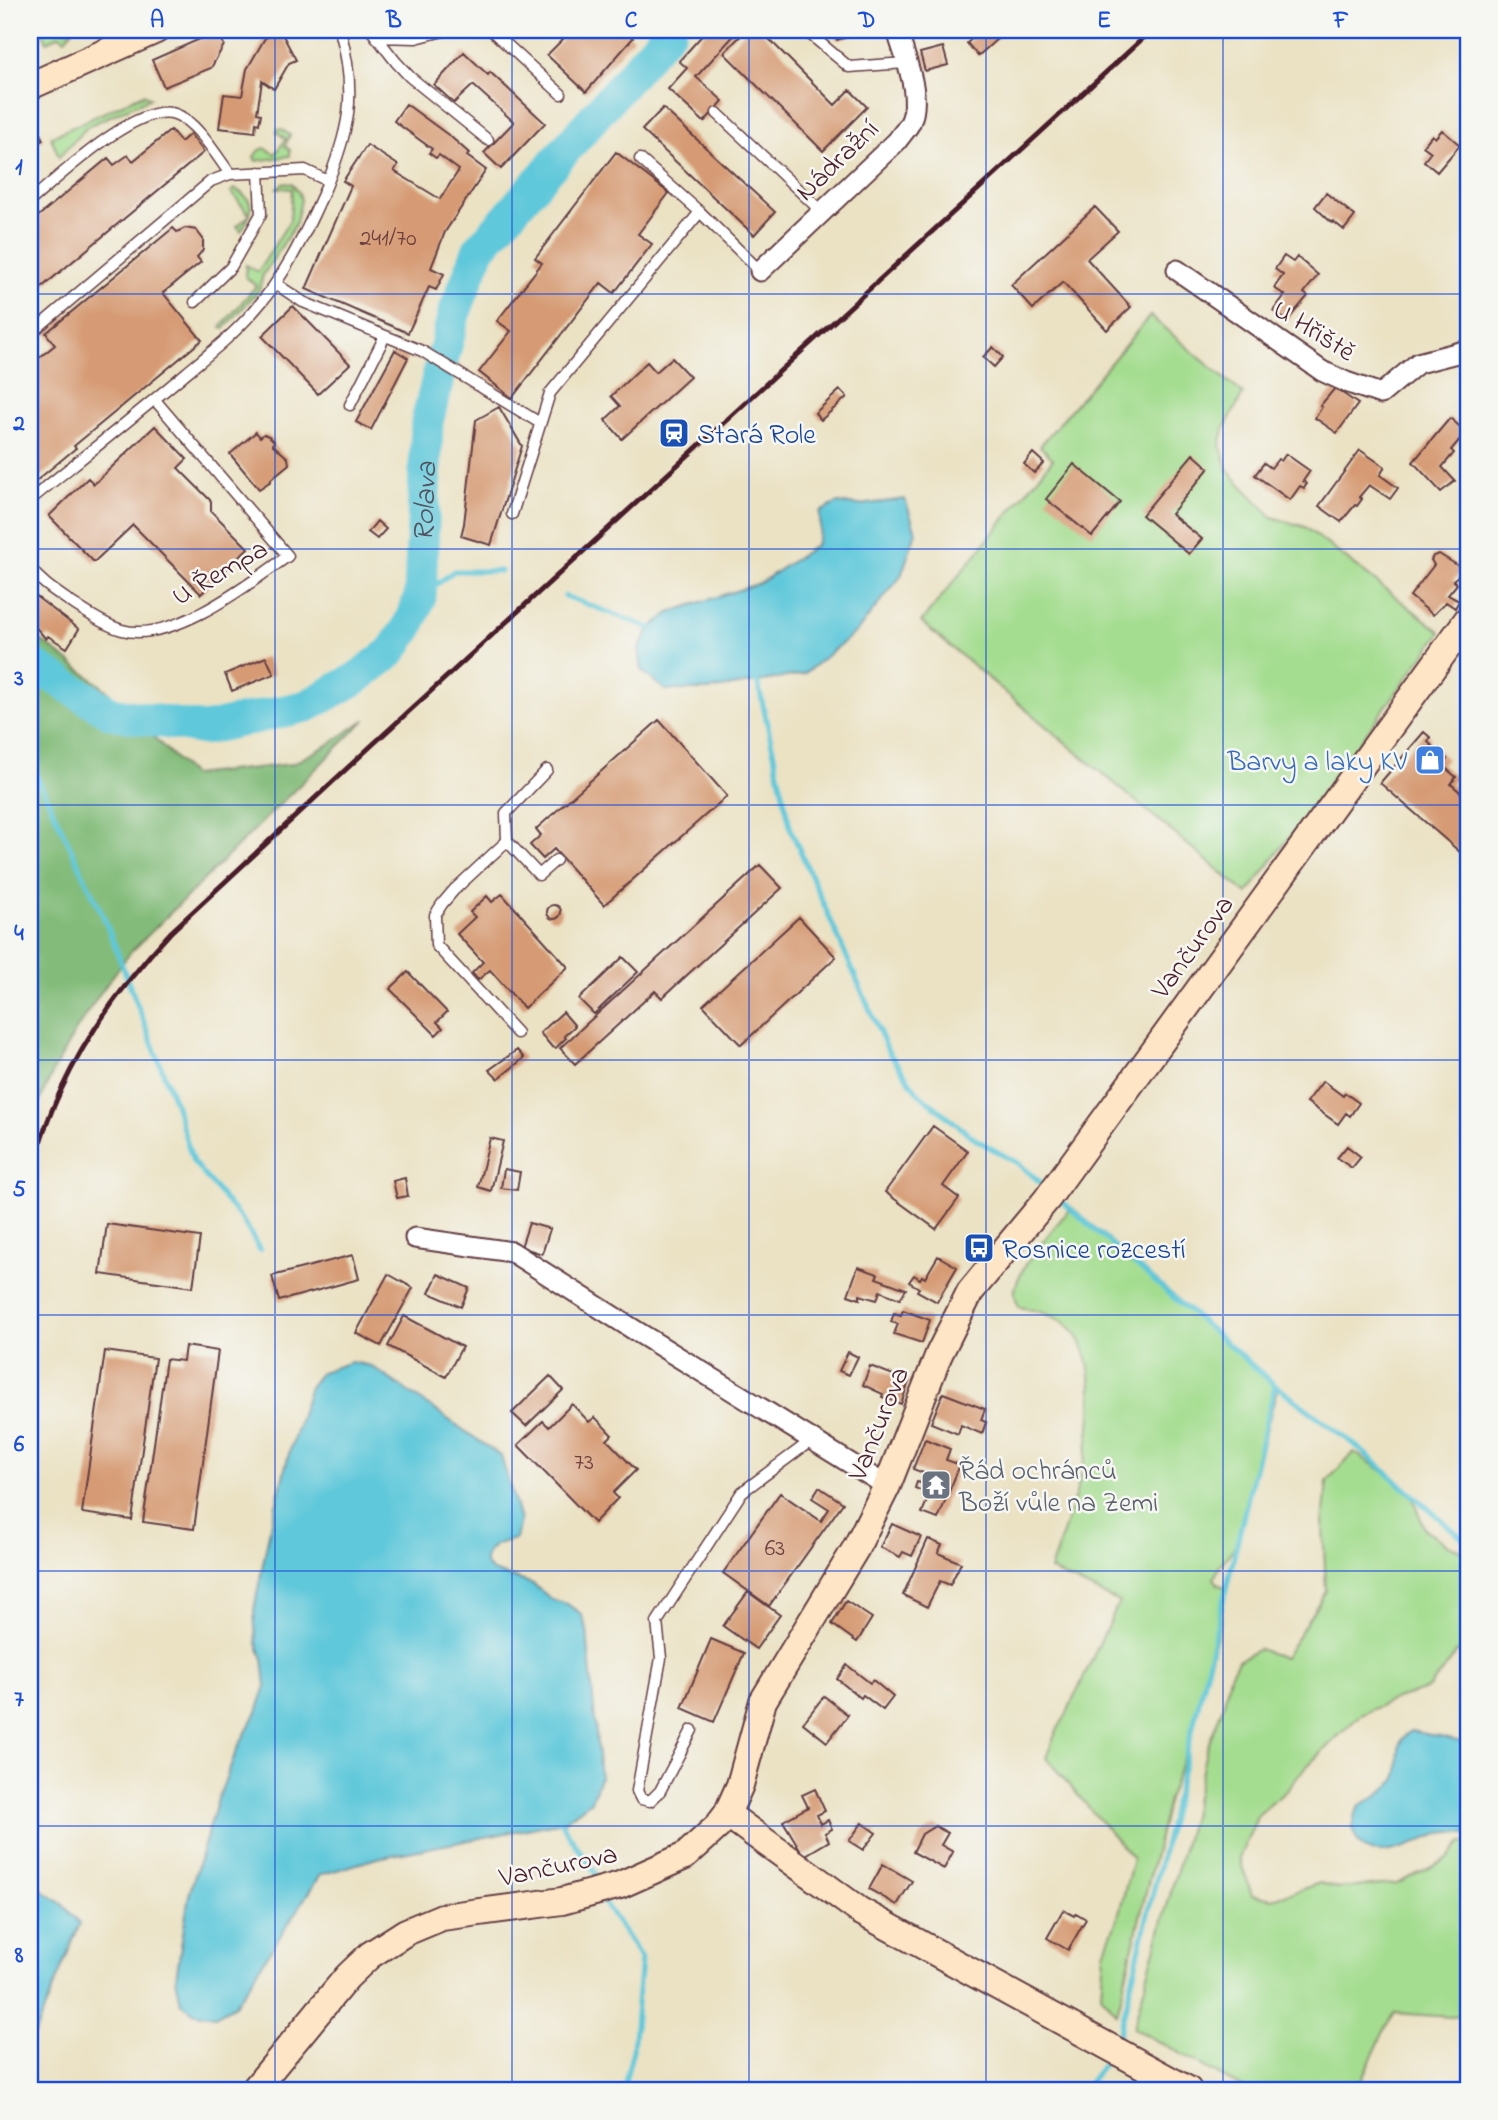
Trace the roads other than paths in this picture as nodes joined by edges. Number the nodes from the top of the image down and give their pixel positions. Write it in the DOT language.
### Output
graph roads {
  1 [pos="156,30"];
  2 [pos="340,30"];
  3 [pos="447,30"];
  4 [pos="491,30"];
  5 [pos="805,30"];
  6 [pos="897,30"];
  7 [pos="373,33"];
  8 [pos="113,39"];
  9 [pos="906,63"];
  10 [pos="30,86"];
  11 [pos="561,93"];
  12 [pos="717,113"];
  13 [pos="488,140"];
  14 [pos="640,159"];
  15 [pos="259,172"];
  16 [pos="230,174"];
  17 [pos="328,181"];
  18 [pos="30,201"];
  19 [pos="700,212"];
  20 [pos="822,212"];
  21 [pos="1177,270"];
  22 [pos="760,271"];
  23 [pos="275,284"];
  24 [pos="195,302"];
  25 [pos="30,334"];
  26 [pos="385,336"];
  27 [pos="1468,350"];
  28 [pos="155,400"];
  29 [pos="351,405"];
  30 [pos="540,423"];
  31 [pos="30,500"];
  32 [pos="512,514"];
  33 [pos="30,568"];
  34 [pos="1468,619"];
  35 [pos="547,771"];
  36 [pos="507,841"];
  37 [pos="556,860"];
  38 [pos="517,1033"];
  39 [pos="415,1238"];
  40 [pos="812,1440"];
  41 [pos="887,1486"];
  42 [pos="692,1730"];
  43 [pos="727,1814"];
  44 [pos="254,2090"];
  45 [pos="1188,2090"];
  1 -- 8 [label="street"];
  2 -- 17 [label="lane"];
  3 -- 7 [label="lane"];
  4 -- 11 [label="lane"];
  5 -- 9 [label="lane"];
  6 -- 9 [label="street, Nádražní"];
  7 -- 13 [label="lane"];
  8 -- 10 [label="street"];
  9 -- 20 [label="street, Nádražní"];
  12 -- 20 [label="lane"];
  14 -- 19 [label="lane"];
  15 -- 16 [label="lane"];
  15 -- 17 [label="lane"];
  15 -- 24 [label="lane"];
  16 -- 18 [label="lane"];
  16 -- 25 [label="lane"];
  17 -- 23 [label="lane"];
  19 -- 22 [label="lane"];
  19 -- 30 [label="lane"];
  20 -- 22 [label="street, Nádražní"];
  21 -- 27 [label="street, U Hřiště"];
  23 -- 26 [label="lane"];
  23 -- 28 [label="lane"];
  26 -- 29 [label="lane"];
  26 -- 30 [label="lane"];
  28 -- 31 [label="lane"];
  28 -- 33 [label="lane, U Řempa"];
  30 -- 32 [label="lane"];
  34 -- 41 [label="street, Vančurova"];
  35 -- 36 [label="lane"];
  36 -- 37 [label="lane"];
  36 -- 38 [label="lane"];
  39 -- 40 [label="street"];
  40 -- 41 [label="street"];
  40 -- 42 [label="lane"];
  41 -- 43 [label="street, Vančurova"];
  43 -- 44 [label="street, Vančurova"];
  43 -- 45 [label="street"];
}
